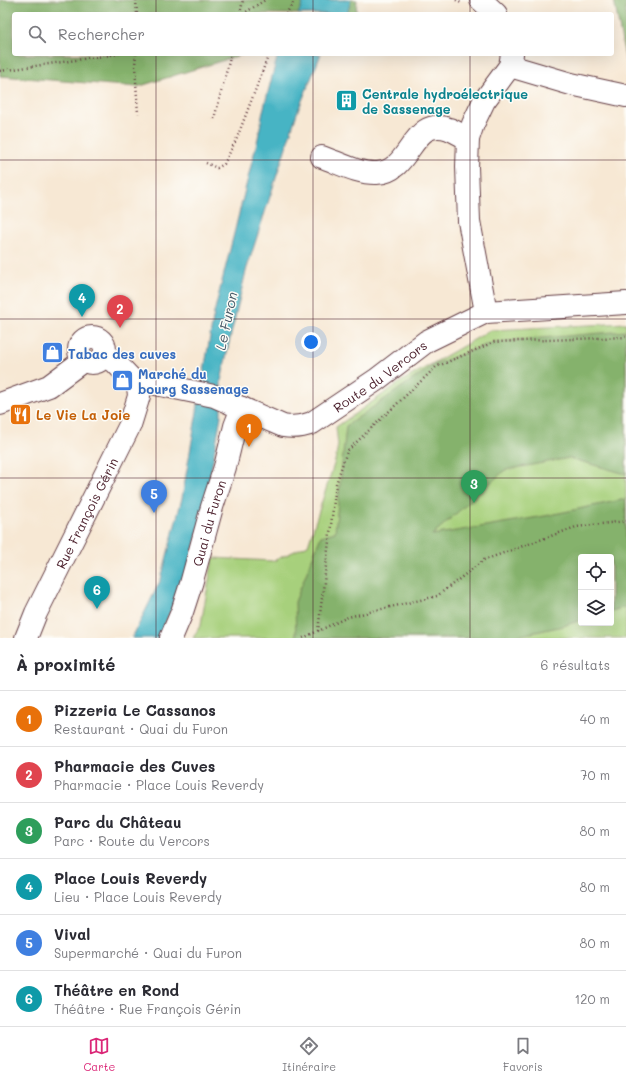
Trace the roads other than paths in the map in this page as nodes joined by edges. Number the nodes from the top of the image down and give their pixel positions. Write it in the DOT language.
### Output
graph roads {
  1 [pos="481,0"];
  2 [pos="494,12"];
  3 [pos="511,60"];
  4 [pos="626,96"];
  5 [pos="468,139"];
  6 [pos="322,156"];
  7 [pos="626,303"];
  8 [pos="486,312"];
  9 [pos="138,386"];
  10 [pos="0,404"];
  11 [pos="233,404"];
  12 [pos="26,638"];
  13 [pos="170,638"];
  1 -- 2 [label="street"];
  3 -- 4 [label="street"];
  3 -- 5 [label="street"];
  5 -- 6 [label="street"];
  5 -- 8 [label="street"];
  7 -- 8 [label="street, Route du Vercors"];
  8 -- 11 [label="street, Route du Vercors"];
  9 -- 10 [label="street"];
  9 -- 11 [label="street, Route du Vercors"];
  9 -- 12 [label="street, Rue François Gérin"];
  11 -- 13 [label="street, Quai du Furon"];
}
